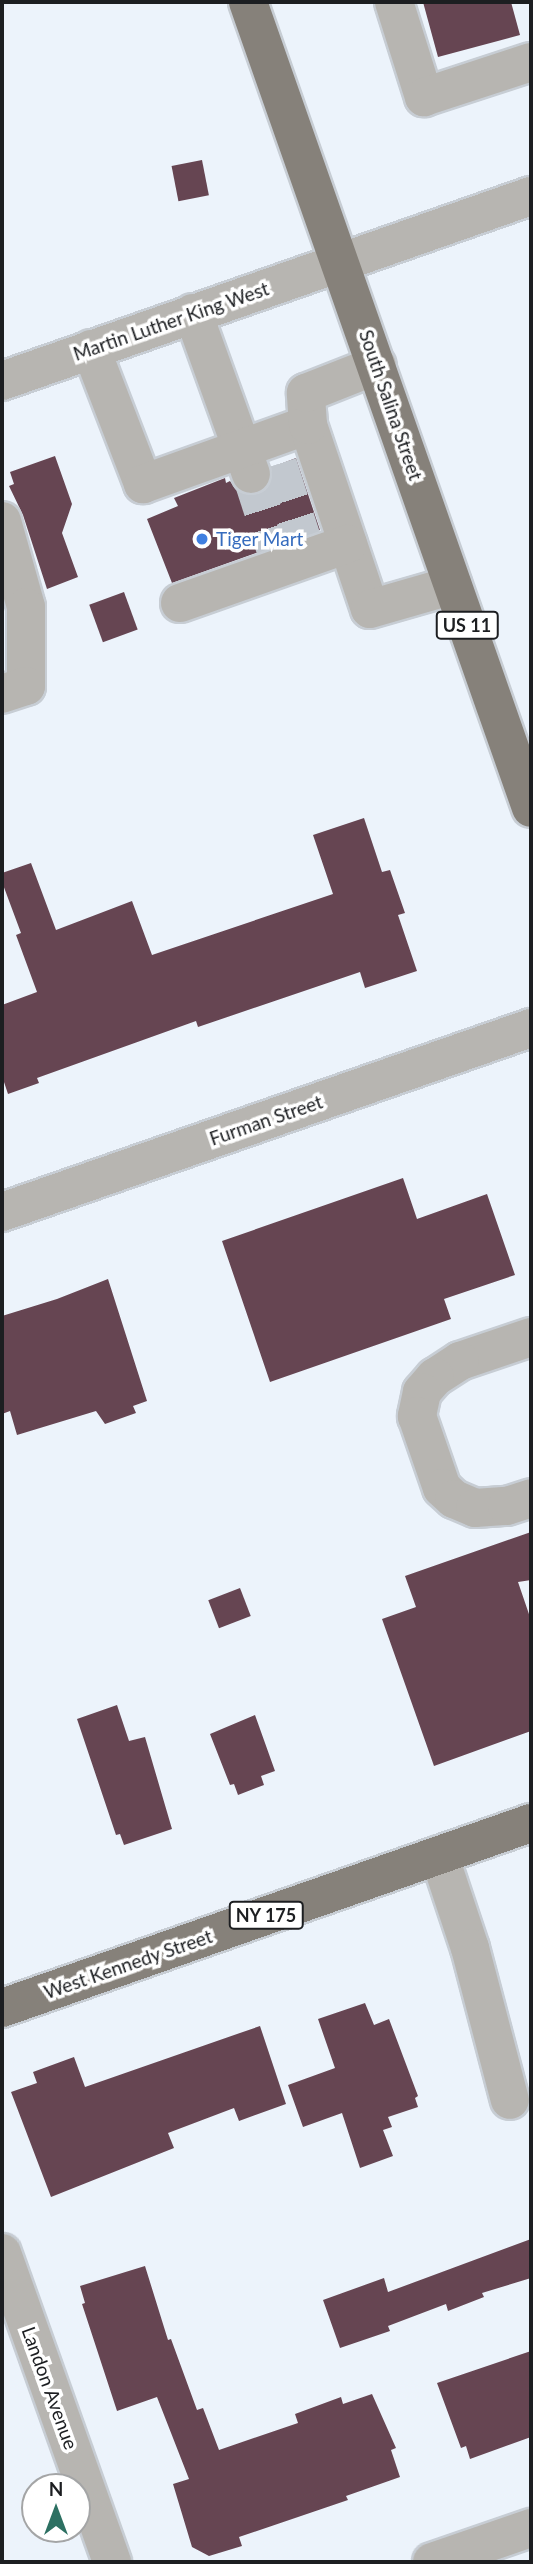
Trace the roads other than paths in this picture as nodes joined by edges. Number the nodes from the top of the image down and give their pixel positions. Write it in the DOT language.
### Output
graph roads {
  1 [pos="248,2"];
  2 [pos="394,2"];
  3 [pos="531,62"];
  4 [pos="531,196"];
  5 [pos="340,261"];
  6 [pos="193,313"];
  7 [pos="91,349"];
  8 [pos="377,365"];
  9 [pos="2,381"];
  10 [pos="308,425"];
  11 [pos="260,456"];
  12 [pos="2,521"];
  13 [pos="348,544"];
  14 [pos="453,585"];
  15 [pos="180,603"];
  16 [pos="2,694"];
  17 [pos="531,808"];
  18 [pos="531,1028"];
  19 [pos="2,1212"];
  20 [pos="531,1336"];
  21 [pos="531,1498"];
  22 [pos="531,1823"];
  23 [pos="439,1855"];
  24 [pos="2,2008"];
  25 [pos="510,2100"];
  26 [pos="2,2253"];
  27 [pos="531,2528"];
  28 [pos="112,2562"];
  29 [pos="432,2562"];
  1 -- 5 [label="main road, South Salina Street / US 11"];
  2 -- 3 [label="street"];
  4 -- 5 [label="street, Martin Luther King West"];
  5 -- 6 [label="street, Martin Luther King West"];
  5 -- 8 [label="main road, South Salina Street / US 11"];
  6 -- 7 [label="street, Martin Luther King West"];
  6 -- 11 [label="street"];
  7 -- 9 [label="street, Martin Luther King West"];
  7 -- 11 [label="street"];
  8 -- 10 [label="street"];
  8 -- 14 [label="main road, South Salina Street / US 11"];
  10 -- 11 [label="street"];
  10 -- 13 [label="street"];
  12 -- 16 [label="street"];
  13 -- 14 [label="street"];
  13 -- 15 [label="street"];
  14 -- 17 [label="main road, South Salina Street / US 11"];
  18 -- 19 [label="street, Furman Street"];
  20 -- 21 [label="street"];
  22 -- 23 [label="main road, West Kennedy Street / NY 175"];
  23 -- 24 [label="main road, West Kennedy Street / NY 175"];
  23 -- 25 [label="street"];
  26 -- 28 [label="street, Landon Avenue"];
  27 -- 29 [label="street"];
}
